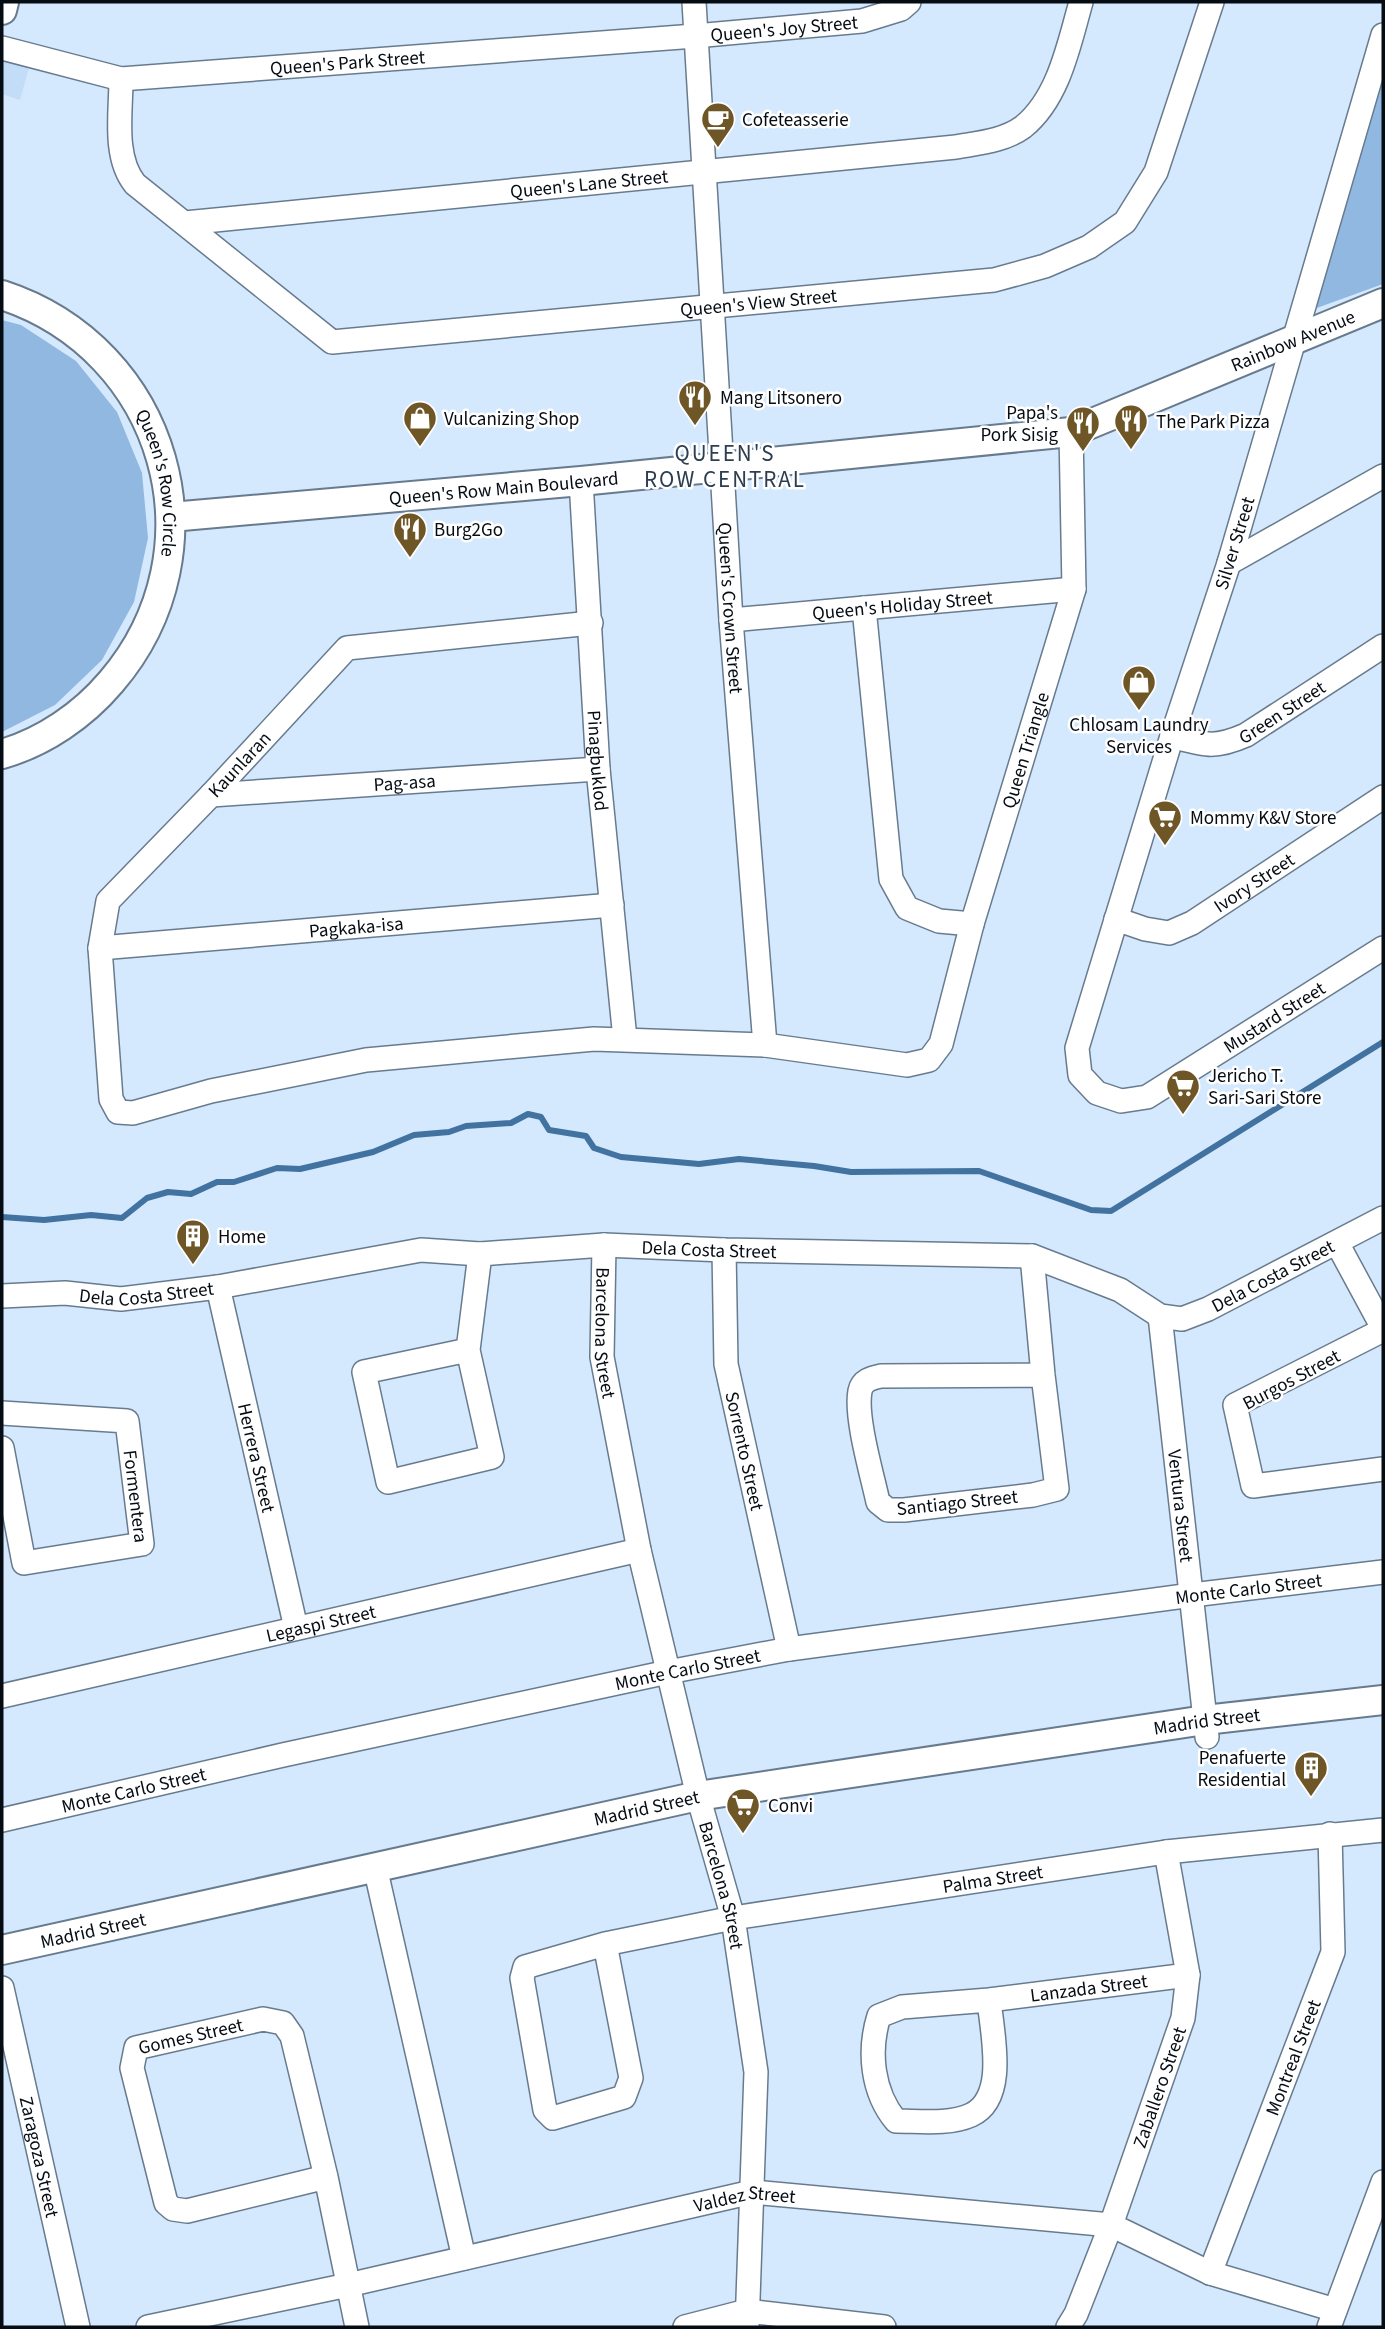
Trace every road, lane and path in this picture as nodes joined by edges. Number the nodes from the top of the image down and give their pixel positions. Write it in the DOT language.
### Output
graph roads {
  1 [pos="4,2"];
  2 [pos="694,2"];
  3 [pos="909,2"];
  4 [pos="1081,2"];
  5 [pos="1212,2"];
  6 [pos="2,10"];
  7 [pos="1383,35"];
  8 [pos="695,36"];
  9 [pos="2,48"];
  10 [pos="121,79"];
  11 [pos="703,171"];
  12 [pos="185,223"];
  13 [pos="2,295"];
  14 [pos="1383,303"];
  15 [pos="712,308"];
  16 [pos="1294,339"];
  17 [pos="1203,377"];
  18 [pos="1072,432"];
  19 [pos="722,466"];
  20 [pos="1383,476"];
  21 [pos="581,481"];
  22 [pos="171,517"];
  23 [pos="1229,563"];
  24 [pos="1074,589"];
  25 [pos="864,608"];
  26 [pos="731,620"];
  27 [pos="591,623"];
  28 [pos="1383,646"];
  29 [pos="1172,736"];
  30 [pos="2,754"];
  31 [pos="598,769"];
  32 [pos="211,795"];
  33 [pos="1383,797"];
  34 [pos="612,905"];
  35 [pos="1116,919"];
  36 [pos="972,924"];
  37 [pos="100,947"];
  38 [pos="1383,948"];
  39 [pos="625,1039"];
  40 [pos="765,1045"];
  41 [pos="1077,1048"];
  42 [pos="1383,1218"];
  43 [pos="1337,1243"];
  44 [pos="604,1245"];
  45 [pos="724,1251"];
  46 [pos="480,1254"];
  47 [pos="1032,1256"];
  48 [pos="218,1287"];
  49 [pos="2,1296"];
  50 [pos="1160,1316"];
  51 [pos="1383,1329"];
  52 [pos="468,1350"];
  53 [pos="1043,1376"];
  54 [pos="2,1413"];
  55 [pos="2,1448"];
  56 [pos="1383,1469"];
  57 [pos="639,1550"];
  58 [pos="1383,1573"];
  59 [pos="1192,1595"];
  60 [pos="296,1628"];
  61 [pos="789,1648"];
  62 [pos="668,1672"];
  63 [pos="2,1696"];
  64 [pos="1383,1700"];
  65 [pos="1383,1714"];
  66 [pos="1206,1729"];
  67 [pos="700,1802"];
  68 [pos="2,1820"];
  69 [pos="1383,1830"];
  70 [pos="1330,1834"];
  71 [pos="1166,1852"];
  72 [pos="377,1875"];
  73 [pos="733,1918"];
  74 [pos="605,1944"];
  75 [pos="2,1950"];
  76 [pos="2,1963"];
  77 [pos="1188,1975"];
  78 [pos="2,1988"];
  79 [pos="989,2000"];
  80 [pos="326,2177"];
  81 [pos="1383,2182"];
  82 [pos="752,2192"];
  83 [pos="1111,2225"];
  84 [pos="464,2258"];
  85 [pos="1210,2273"];
  86 [pos="348,2285"];
  87 [pos="747,2319"];
  88 [pos="1332,2319"];
  89 [pos="1072,2321"];
  90 [pos="78,2327"];
  91 [pos="149,2327"];
  92 [pos="357,2327"];
  93 [pos="685,2327"];
  94 [pos="884,2327"];
  1 -- 6 [label="street"];
  2 -- 8 [label="street, Queen's Crown Street"];
  3 -- 8 [label="street, Queen's Joy Street"];
  4 -- 11 [label="street, Queen's Lane Street"];
  5 -- 15 [label="street, Queen's View Street"];
  7 -- 16 [label="street, Silver Street"];
  8 -- 10 [label="street, Queen's Park Street"];
  8 -- 11 [label="street, Queen's Crown Street"];
  9 -- 10 [label="street, Queen's Park Street"];
  10 -- 12 [label="street"];
  11 -- 12 [label="street, Queen's Lane Street"];
  11 -- 15 [label="street, Queen's Crown Street"];
  12 -- 15 [label="street, Queen's View Street"];
  13 -- 22 [label="street, Queen's Row Circle"];
  14 -- 16 [label="street, Rainbow Avenue"];
  15 -- 19 [label="street, Queen's Crown Street"];
  16 -- 17 [label="street, Rainbow Avenue"];
  16 -- 23 [label="street, Silver Street"];
  17 -- 18 [label="street, Queen's Row Main Boulevard"];
  18 -- 19 [label="street, Queen's Row Main Boulevard"];
  18 -- 24 [label="street, Queen Triangle"];
  19 -- 21 [label="street, Queen's Row Main Boulevard"];
  19 -- 26 [label="street, Queen's Crown Street"];
  20 -- 23 [label="street"];
  21 -- 22 [label="street, Queen's Row Main Boulevard"];
  21 -- 27 [label="street, Pinagbuklod"];
  22 -- 30 [label="street, Queen's Row Circle"];
  23 -- 29 [label="street, Silver Street"];
  24 -- 25 [label="street, Queen's Holiday Street"];
  24 -- 36 [label="street, Queen Triangle"];
  25 -- 26 [label="street, Queen's Holiday Street"];
  25 -- 36 [label="street"];
  26 -- 40 [label="street, Queen's Crown Street"];
  27 -- 31 [label="street, Pinagbuklod"];
  27 -- 32 [label="street, Kaunlaran"];
  28 -- 29 [label="street, Green Street"];
  29 -- 35 [label="street, Silver Street"];
  31 -- 32 [label="street, Pag-asa"];
  31 -- 34 [label="street, Pinagbuklod"];
  32 -- 37 [label="street, Kaunlaran"];
  33 -- 35 [label="street, Ivory Street"];
  34 -- 37 [label="street, Pagkaka-isa"];
  34 -- 39 [label="street, Pinagbuklod"];
  35 -- 41 [label="street, Silver Street"];
  36 -- 40 [label="street, Queen Triangle"];
  37 -- 39 [label="street, Kaunlaran"];
  38 -- 41 [label="street, Mustard Street"];
  39 -- 40 [label="street"];
  42 -- 43 [label="street, Dela Costa Street"];
  43 -- 50 [label="street, Dela Costa Street"];
  43 -- 51 [label="street, Burgos Street"];
  44 -- 45 [label="street, Dela Costa Street"];
  44 -- 46 [label="street, Dela Costa Street"];
  44 -- 57 [label="street, Barcelona Street"];
  45 -- 47 [label="street, Dela Costa Street"];
  45 -- 61 [label="street, Sorrento Street"];
  46 -- 48 [label="street, Dela Costa Street"];
  46 -- 52 [label="street"];
  47 -- 50 [label="street, Dela Costa Street"];
  47 -- 53 [label="street, Santiago Street"];
  48 -- 49 [label="street, Dela Costa Street"];
  48 -- 60 [label="street, Herrera Street"];
  50 -- 59 [label="street, Ventura Street"];
  51 -- 56 [label="street, Burgos Street"];
  52 -- 52 [label="street"];
  53 -- 53 [label="street, Santiago Street"];
  54 -- 55 [label="street, Formentera"];
  57 -- 60 [label="street, Legaspi Street"];
  57 -- 62 [label="street, Barcelona Street"];
  58 -- 59 [label="street, Monte Carlo Street"];
  59 -- 61 [label="street, Monte Carlo Street"];
  59 -- 66 [label="street, Ventura Street"];
  60 -- 63 [label="street, Legaspi Street"];
  61 -- 62 [label="street, Monte Carlo Street"];
  62 -- 67 [label="street, Barcelona Street"];
  62 -- 68 [label="street, Monte Carlo Street"];
  64 -- 66 [label="street, Madrid Street"];
  65 -- 66 [label="street, Madrid Street"];
  66 -- 67 [label="street, Madrid Street"];
  67 -- 72 [label="street, Madrid Street"];
  67 -- 73 [label="street, Barcelona Street"];
  69 -- 70 [label="street, Palma Street"];
  70 -- 71 [label="street, Palma Street"];
  70 -- 85 [label="street, Montreal Street"];
  71 -- 73 [label="street, Palma Street"];
  71 -- 77 [label="street, Zaballero Street"];
  72 -- 75 [label="street, Madrid Street"];
  72 -- 76 [label="street, Madrid Street"];
  72 -- 84 [label="street"];
  73 -- 74 [label="street, Palma Street"];
  73 -- 82 [label="street, Barcelona Street"];
  74 -- 74 [label="street, Palma Street"];
  77 -- 79 [label="street, Lanzada Street"];
  77 -- 83 [label="street, Zaballero Street"];
  78 -- 90 [label="street, Zaragoza Street"];
  79 -- 79 [label="street, Lanzada Street"];
  80 -- 80 [label="street, Gomes Street"];
  80 -- 86 [label="street, Gomes Street"];
  81 -- 88 [label="street"];
  82 -- 83 [label="street, Valdez Street"];
  82 -- 84 [label="street, Valdez Street"];
  82 -- 87 [label="street, Barcelona Street"];
  83 -- 85 [label="street, Valdez Street"];
  83 -- 89 [label="street, Zaballero Street"];
  84 -- 86 [label="street, Valdez Street"];
  85 -- 88 [label="street, Valdez Street"];
  86 -- 91 [label="street, Valdez Street"];
  86 -- 92 [label="street, Gomes Street"];
  87 -- 93 [label="street"];
  87 -- 94 [label="street"];
}
